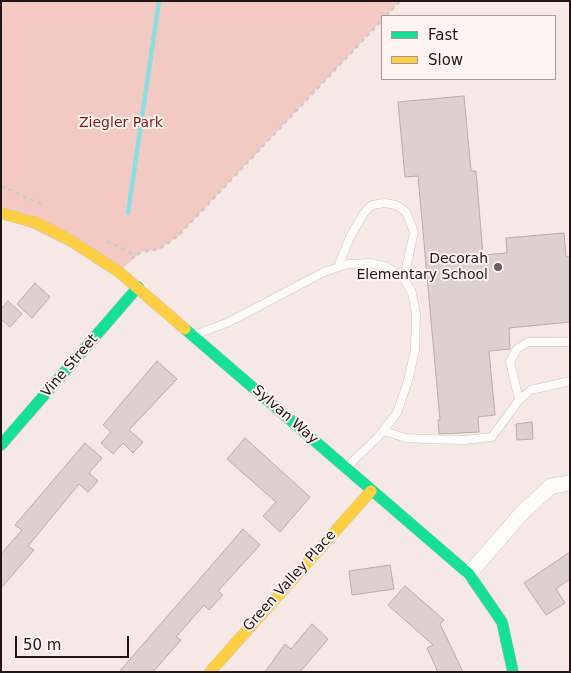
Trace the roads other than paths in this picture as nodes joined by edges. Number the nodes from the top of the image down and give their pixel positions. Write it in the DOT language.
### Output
graph roads {
  1 [pos="1,213"];
  2 [pos="338,267"];
  3 [pos="404,278"];
  4 [pos="138,287"];
  5 [pos="194,335"];
  6 [pos="570,342"];
  7 [pos="570,381"];
  8 [pos="519,400"];
  9 [pos="383,431"];
  10 [pos="1,445"];
  11 [pos="346,469"];
  12 [pos="570,483"];
  13 [pos="371,491"];
  14 [pos="469,574"];
  15 [pos="210,672"];
  16 [pos="513,672"];
  1 -- 4 [label="street, Sylvan Way"];
  2 -- 3 [label="lane"];
  2 -- 3 [label="lane"];
  2 -- 5 [label="lane"];
  3 -- 9 [label="lane"];
  4 -- 5 [label="street, Sylvan Way"];
  4 -- 10 [label="street, Vine Street"];
  5 -- 11 [label="street, Sylvan Way"];
  6 -- 8 [label="lane"];
  7 -- 8 [label="lane"];
  8 -- 9 [label="lane"];
  9 -- 11 [label="lane"];
  11 -- 13 [label="street, Sylvan Way"];
  12 -- 14 [label="street"];
  13 -- 14 [label="street, Sylvan Way"];
  13 -- 15 [label="street, Green Valley Place"];
  14 -- 16 [label="street, Sylvan Way"];
}
